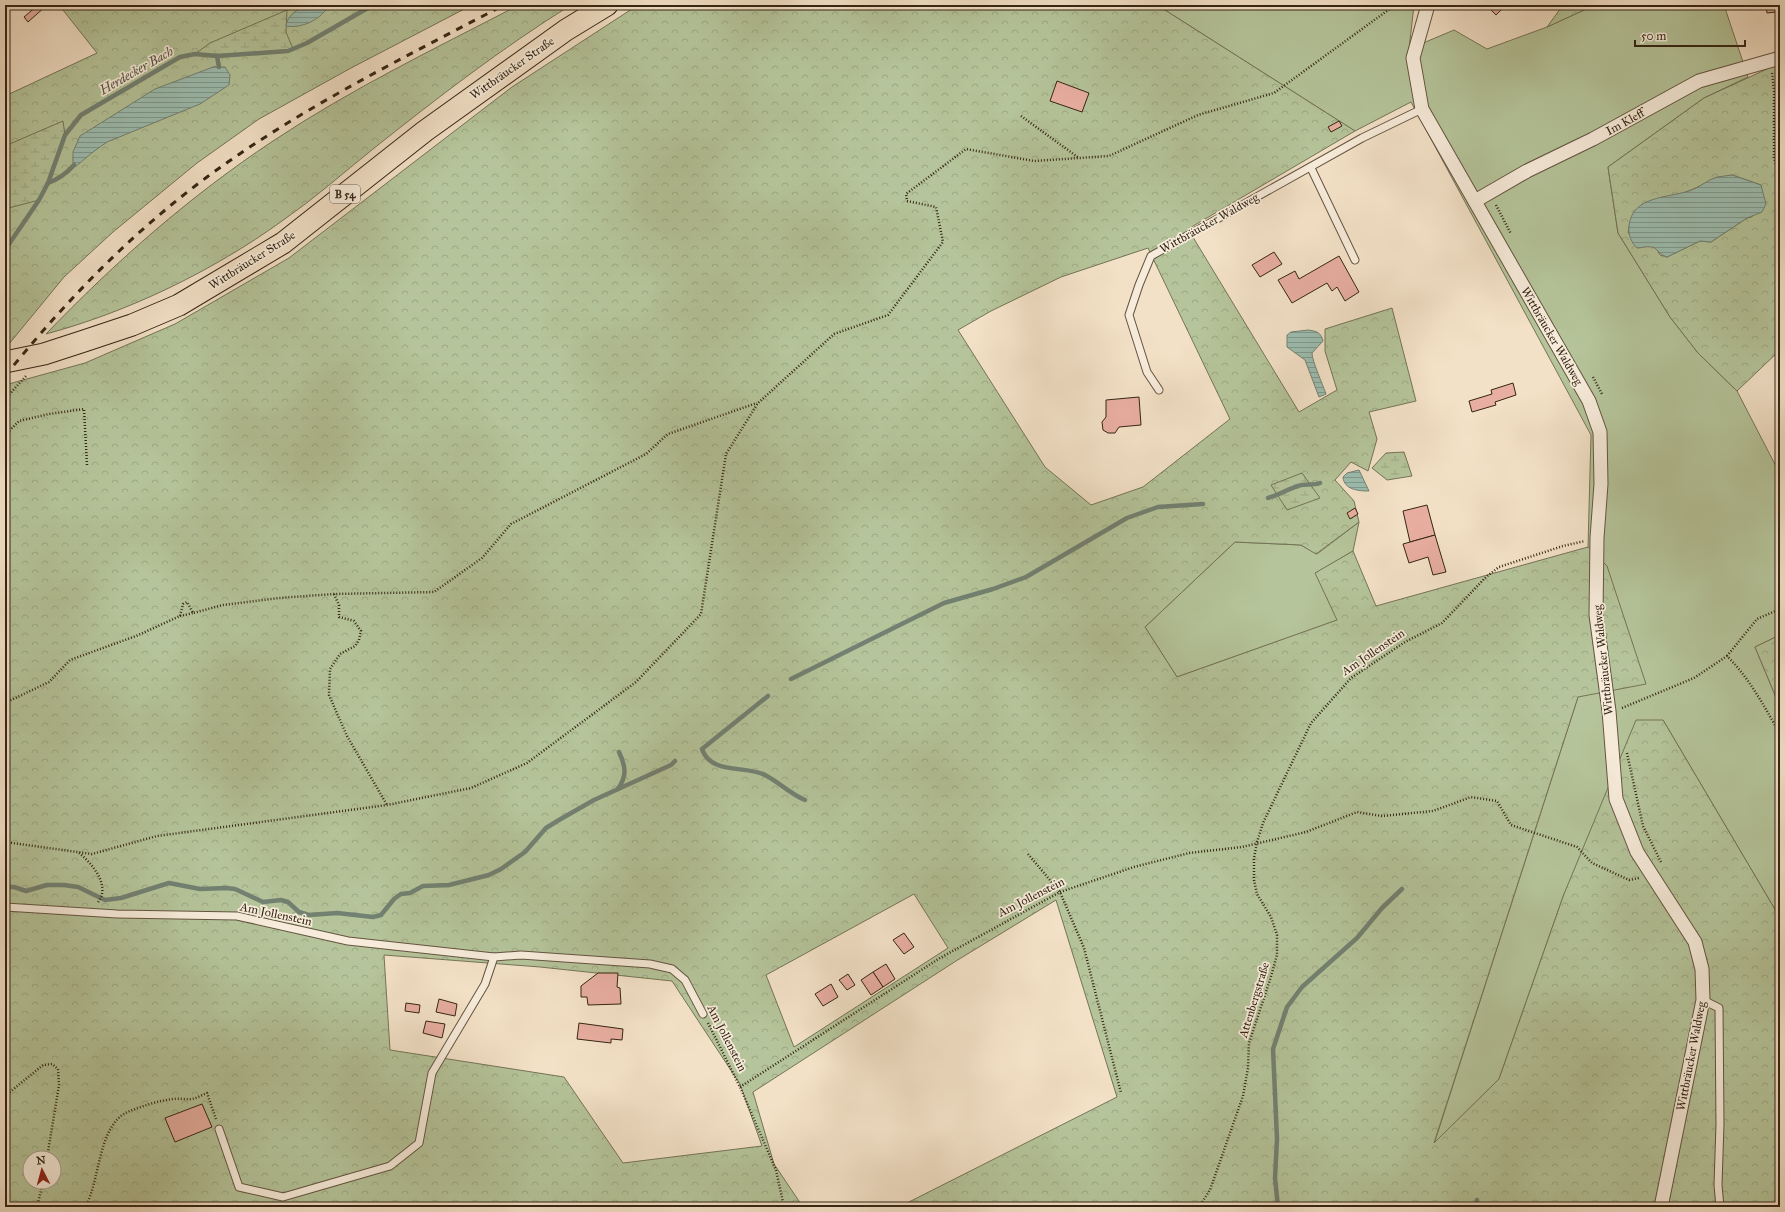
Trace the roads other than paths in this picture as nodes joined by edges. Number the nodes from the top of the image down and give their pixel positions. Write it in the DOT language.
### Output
graph roads {
  1 [pos="607,5"];
  2 [pos="1428,5"];
  3 [pos="1775,60"];
  4 [pos="1422,109"];
  5 [pos="1310,168"];
  6 [pos="1475,201"];
  7 [pos="1355,260"];
  8 [pos="5,362"];
  9 [pos="1159,390"];
  10 [pos="5,907"];
  11 [pos="494,957"];
  12 [pos="1703,1000"];
  13 [pos="703,1014"];
  14 [pos="219,1129"];
  15 [pos="1661,1207"];
  16 [pos="1720,1207"];
  1 -- 8 [label="main road, Wittbräucker Straße / B 54"];
  2 -- 4 [label="street, Wittbräucker Waldweg"];
  3 -- 6 [label="street, Im Kleff"];
  4 -- 5 [label="lane, Wittbräucker Waldweg"];
  4 -- 6 [label="street, Wittbräucker Waldweg"];
  5 -- 7 [label="lane"];
  5 -- 9 [label="lane, Wittbräucker Waldweg"];
  6 -- 12 [label="street, Wittbräucker Waldweg"];
  10 -- 11 [label="lane, Am Jollenstein"];
  11 -- 13 [label="lane, Am Jollenstein"];
  11 -- 14 [label="lane"];
  12 -- 15 [label="street, Wittbräucker Waldweg"];
  12 -- 16 [label="lane"];
}
